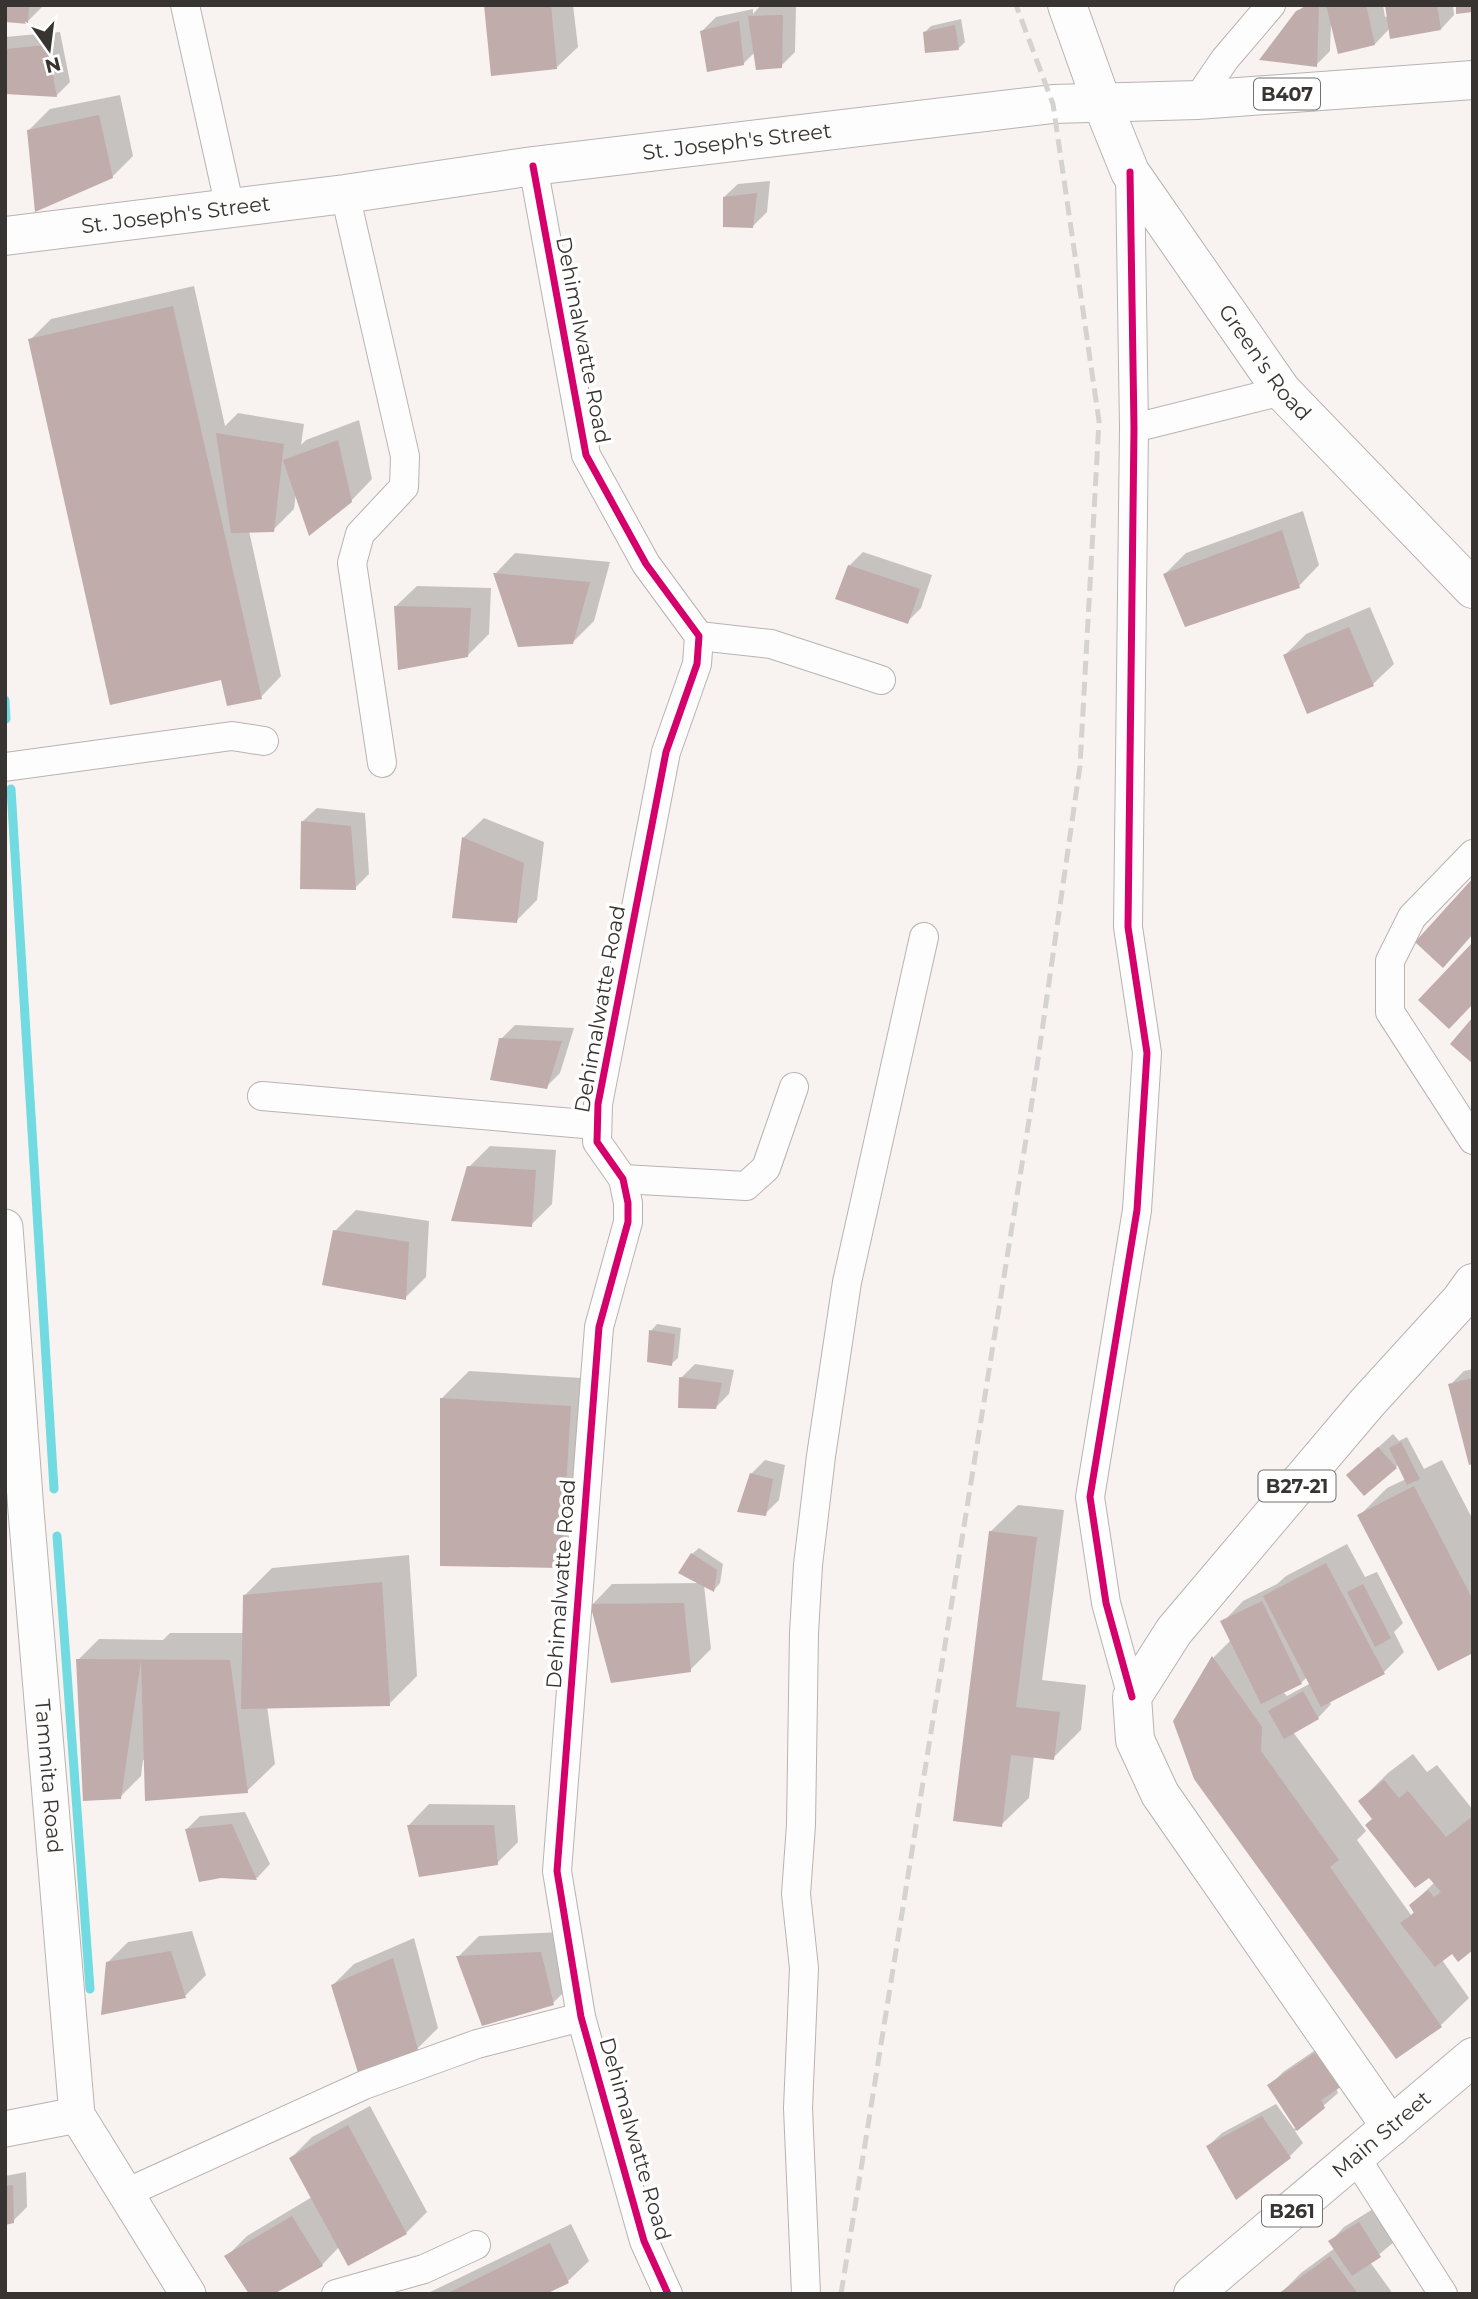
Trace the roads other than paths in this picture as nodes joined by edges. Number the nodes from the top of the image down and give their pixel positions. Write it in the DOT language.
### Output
graph roads {
  1 [pos="185,5"];
  2 [pos="1067,5"];
  3 [pos="1271,5"];
  4 [pos="1473,80"];
  5 [pos="1197,100"];
  6 [pos="1102,103"];
  7 [pos="533,166"];
  8 [pos="1130,172"];
  9 [pos="345,194"];
  10 [pos="230,208"];
  11 [pos="5,236"];
  12 [pos="1282,391"];
  13 [pos="1134,428"];
  14 [pos="1473,589"];
  15 [pos="699,636"];
  16 [pos="881,680"];
  17 [pos="264,741"];
  18 [pos="382,763"];
  19 [pos="5,766"];
  20 [pos="1473,854"];
  21 [pos="924,937"];
  22 [pos="794,1087"];
  23 [pos="262,1096"];
  24 [pos="596,1125"];
  25 [pos="1473,1140"];
  26 [pos="622,1179"];
  27 [pos="5,1227"];
  28 [pos="1469,1300"];
  29 [pos="9,1336"];
  30 [pos="16,1510"];
  31 [pos="1132,1697"];
  32 [pos="581,2017"];
  33 [pos="1473,2057"];
  34 [pos="77,2115"];
  35 [pos="1391,2127"];
  36 [pos="5,2129"];
  37 [pos="1356,2158"];
  38 [pos="126,2193"];
  39 [pos="476,2245"];
  40 [pos="188,2294"];
  41 [pos="336,2294"];
  42 [pos="668,2294"];
  43 [pos="806,2294"];
  44 [pos="1193,2294"];
  45 [pos="1443,2294"];
  1 -- 10 [label="street"];
  2 -- 6 [label="main road, Green's Road"];
  3 -- 5 [label="street"];
  4 -- 5 [label="main road, St. Joseph's Street / B407"];
  5 -- 6 [label="main road, St. Joseph's Street / B407"];
  6 -- 7 [label="main road, St. Joseph's Street / B407"];
  6 -- 8 [label="main road, Green's Road"];
  7 -- 9 [label="main road, St. Joseph's Street / B407"];
  7 -- 15 [label="street, Dehimalwatte Road"];
  8 -- 12 [label="main road, Green's Road"];
  8 -- 13 [label="street"];
  9 -- 10 [label="main road, St. Joseph's Street / B407"];
  9 -- 18 [label="street"];
  10 -- 11 [label="main road, St. Joseph's Street / B407"];
  12 -- 13 [label="street"];
  12 -- 14 [label="main road, Green's Road"];
  13 -- 31 [label="street"];
  15 -- 16 [label="street"];
  15 -- 24 [label="street, Dehimalwatte Road"];
  17 -- 19 [label="street"];
  20 -- 25 [label="street"];
  21 -- 43 [label="street"];
  22 -- 26 [label="street"];
  23 -- 24 [label="street"];
  24 -- 26 [label="street, Dehimalwatte Road"];
  26 -- 32 [label="street, Dehimalwatte Road"];
  27 -- 29 [label="street, Tammita Road"];
  28 -- 31 [label="main road, B27-21"];
  29 -- 30 [label="street, Tammita Road"];
  30 -- 34 [label="street, Tammita Road"];
  31 -- 35 [label="main road"];
  32 -- 38 [label="street"];
  32 -- 42 [label="street, Dehimalwatte Road"];
  33 -- 35 [label="main road, Main Street / B261"];
  34 -- 36 [label="street"];
  34 -- 38 [label="street, Tammita Road"];
  35 -- 37 [label="main road, Main Street / B261"];
  37 -- 44 [label="main road, Main Street / B261"];
  37 -- 45 [label="street"];
  38 -- 40 [label="street, Tammita Road"];
  39 -- 41 [label="street"];
}
